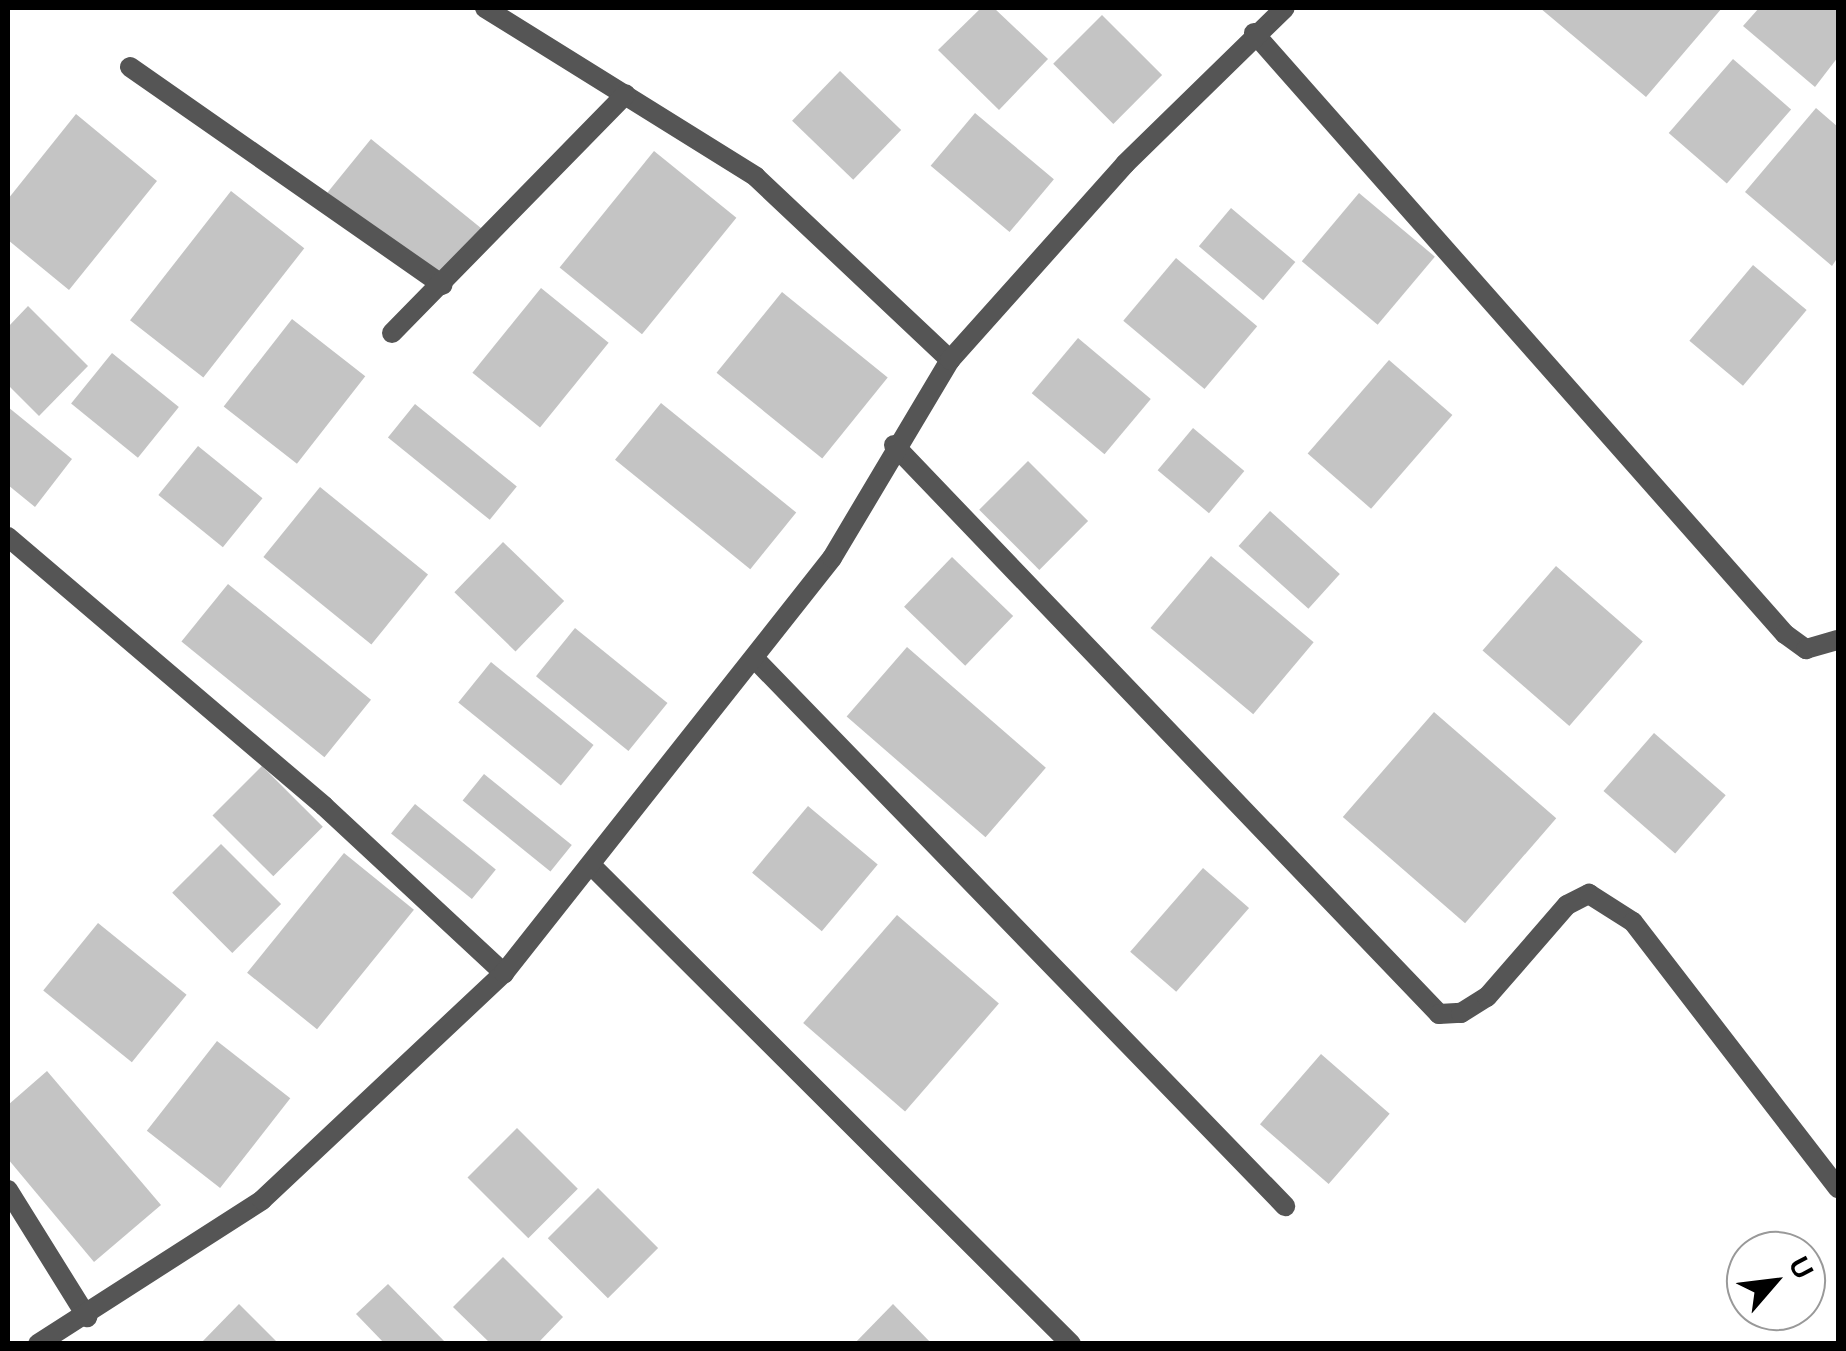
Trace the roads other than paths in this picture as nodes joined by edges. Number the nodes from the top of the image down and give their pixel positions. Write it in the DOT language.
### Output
graph roads {
  1 [pos="485,8"];
  2 [pos="1285,8"];
  3 [pos="1254,33"];
  4 [pos="130,67"];
  5 [pos="626,94"];
  6 [pos="442,285"];
  7 [pos="392,333"];
  8 [pos="950,360"];
  9 [pos="894,445"];
  10 [pos="8,536"];
  11 [pos="1838,640"];
  12 [pos="755,658"];
  13 [pos="591,865"];
  14 [pos="504,972"];
  15 [pos="1838,1188"];
  16 [pos="8,1190"];
  17 [pos="1284,1206"];
  18 [pos="87,1317"];
  19 [pos="38,1344"];
  20 [pos="1070,1344"];
  1 -- 5 [label="street"];
  2 -- 3 [label="street"];
  3 -- 8 [label="street"];
  3 -- 11 [label="street"];
  4 -- 6 [label="street"];
  5 -- 6 [label="street"];
  5 -- 8 [label="street"];
  6 -- 7 [label="street"];
  8 -- 9 [label="street"];
  9 -- 12 [label="street"];
  9 -- 15 [label="street"];
  10 -- 14 [label="street"];
  12 -- 13 [label="street"];
  12 -- 17 [label="street"];
  13 -- 14 [label="street"];
  13 -- 20 [label="street"];
  14 -- 18 [label="street"];
  16 -- 18 [label="street"];
  18 -- 19 [label="street"];
}
